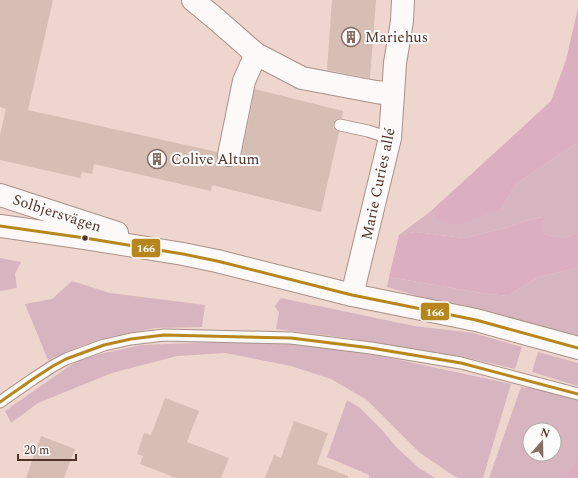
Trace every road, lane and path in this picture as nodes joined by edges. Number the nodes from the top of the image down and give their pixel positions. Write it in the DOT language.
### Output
graph roads {
  1 [pos="193,0"];
  2 [pos="403,0"];
  3 [pos="256,54"];
  4 [pos="393,94"];
  5 [pos="340,125"];
  6 [pos="390,138"];
  7 [pos="229,155"];
  8 [pos="0,195"];
  9 [pos="0,226"];
  10 [pos="183,254"];
  11 [pos="352,295"];
  12 [pos="578,348"];
  13 [pos="578,394"];
  14 [pos="0,402"];
  1 -- 3 [label="main road"];
  2 -- 4 [label="main road, Marie Curies allé"];
  3 -- 4 [label="main road"];
  3 -- 7 [label="main road"];
  4 -- 6 [label="main road, Marie Curies allé"];
  5 -- 6 [label="lane"];
  6 -- 11 [label="main road, Marie Curies allé"];
  8 -- 10 [label="main road, Solbjersvägen"];
  9 -- 10 [label="main road, Solbjersvägen"];
  10 -- 11 [label="main road, Solbjersvägen"];
  11 -- 12 [label="main road, Solbjersvägen"];
  13 -- 14 [label="lane"];
}
